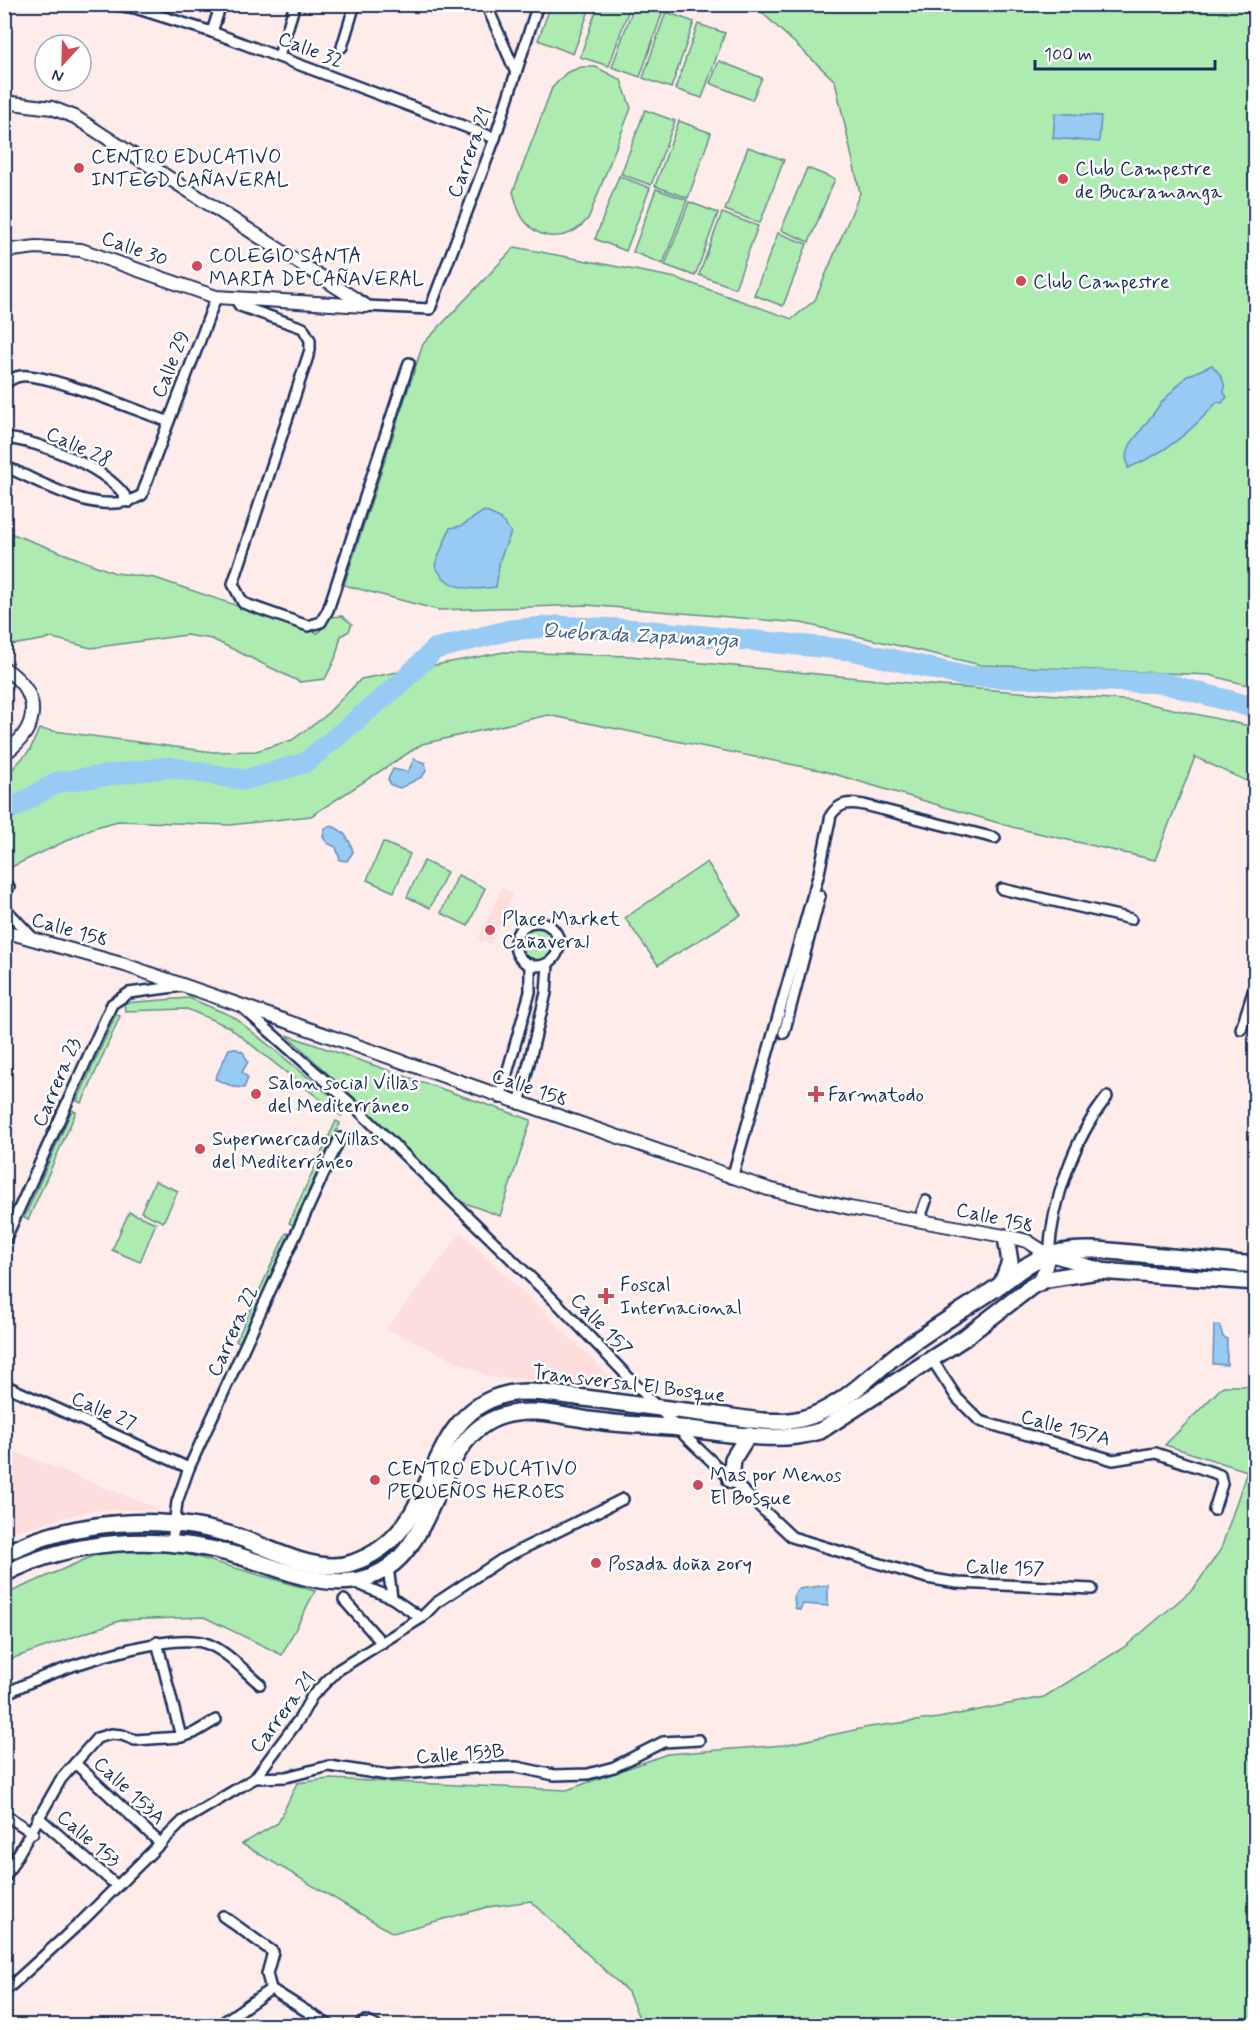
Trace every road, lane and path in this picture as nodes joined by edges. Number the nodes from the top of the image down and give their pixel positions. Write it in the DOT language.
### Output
graph roads {
  1 [pos="111,4"];
  2 [pos="221,4"];
  3 [pos="295,4"];
  4 [pos="355,4"];
  5 [pos="486,4"];
  6 [pos="538,4"];
  7 [pos="212,32"];
  8 [pos="342,47"];
  9 [pos="279,56"];
  10 [pos="516,73"];
  11 [pos="4,102"];
  12 [pos="495,138"];
  13 [pos="4,251"];
  14 [pos="216,297"];
  15 [pos="236,300"];
  16 [pos="366,306"];
  17 [pos="430,309"];
  18 [pos="409,363"];
  19 [pos="4,384"];
  20 [pos="167,422"];
  21 [pos="4,438"];
  22 [pos="4,466"];
  23 [pos="129,502"];
  24 [pos="4,668"];
  25 [pos="4,754"];
  26 [pos="995,838"];
  27 [pos="819,873"];
  28 [pos="830,876"];
  29 [pos="1002,889"];
  30 [pos="819,896"];
  31 [pos="4,907"];
  32 [pos="1131,919"];
  33 [pos="4,931"];
  34 [pos="32,937"];
  35 [pos="530,964"];
  36 [pos="548,964"];
  37 [pos="1256,983"];
  38 [pos="182,986"];
  39 [pos="239,1005"];
  40 [pos="1241,1029"];
  41 [pos="784,1033"];
  42 [pos="1107,1097"];
  43 [pos="500,1098"];
  44 [pos="519,1104"];
  45 [pos="340,1138"];
  46 [pos="732,1178"];
  47 [pos="926,1201"];
  48 [pos="919,1221"];
  49 [pos="1006,1237"];
  50 [pos="4,1242"];
  51 [pos="1049,1255"];
  52 [pos="1256,1265"];
  53 [pos="1112,1272"];
  54 [pos="1037,1282"];
  55 [pos="1256,1282"];
  56 [pos="1000,1286"];
  57 [pos="931,1358"];
  58 [pos="4,1385"];
  59 [pos="658,1408"];
  60 [pos="677,1427"];
  61 [pos="748,1434"];
  62 [pos="189,1468"];
  63 [pos="731,1480"];
  64 [pos="623,1499"];
  65 [pos="1214,1510"];
  66 [pos="174,1524"];
  67 [pos="172,1543"];
  68 [pos="4,1554"];
  69 [pos="388,1567"];
  70 [pos="4,1574"];
  71 [pos="351,1581"];
  72 [pos="1092,1589"];
  73 [pos="392,1598"];
  74 [pos="344,1600"];
  75 [pos="421,1618"];
  76 [pos="157,1642"];
  77 [pos="382,1643"];
  78 [pos="260,1684"];
  79 [pos="4,1695"];
  80 [pos="216,1720"];
  81 [pos="181,1737"];
  82 [pos="699,1740"];
  83 [pos="75,1762"];
  84 [pos="255,1778"];
  85 [pos="4,1814"];
  86 [pos="38,1817"];
  87 [pos="33,1833"];
  88 [pos="161,1844"];
  89 [pos="4,1879"];
  90 [pos="117,1886"];
  91 [pos="223,1916"];
  92 [pos="271,1989"];
  93 [pos="4,1992"];
  94 [pos="218,2025"];
  95 [pos="330,2025"];
  96 [pos="358,2025"];
  97 [pos="376,2025"];
  1 -- 7 [label="street, Calle 32"];
  2 -- 7 [label="street"];
  3 -- 9 [label="street"];
  4 -- 8 [label="street"];
  5 -- 10 [label="street"];
  6 -- 10 [label="street, Carrera 21"];
  7 -- 9 [label="street, Calle 32"];
  9 -- 12 [label="street, Calle 32"];
  10 -- 12 [label="street, Carrera 21"];
  11 -- 16 [label="street"];
  12 -- 17 [label="street, Carrera 21"];
  13 -- 14 [label="street, Calle 30"];
  14 -- 15 [label="street, Calle 30"];
  14 -- 20 [label="street, Calle 29"];
  15 -- 16 [label="street, Calle 30"];
  15 -- 18 [label="street"];
  16 -- 17 [label="street, Calle 30"];
  19 -- 20 [label="street, Calle 29"];
  20 -- 23 [label="street"];
  21 -- 23 [label="street, Calle 28"];
  22 -- 23 [label="street"];
  24 -- 25 [label="street"];
  26 -- 27 [label="street"];
  27 -- 28 [label="street"];
  27 -- 30 [label="street"];
  29 -- 32 [label="street"];
  30 -- 41 [label="street"];
  30 -- 46 [label="street"];
  31 -- 34 [label="street"];
  33 -- 34 [label="street, Calle 158"];
  34 -- 38 [label="street, Calle 158"];
  35 -- 36 [label="street"];
  35 -- 36 [label="street"];
  35 -- 43 [label="street"];
  36 -- 44 [label="street"];
  37 -- 40 [label="street"];
  38 -- 39 [label="street, Calle 158"];
  38 -- 50 [label="street, Carrera 23"];
  39 -- 43 [label="street, Calle 158"];
  39 -- 59 [label="street, Calle 157"];
  42 -- 51 [label="street"];
  43 -- 44 [label="street, Calle 158"];
  44 -- 46 [label="street, Calle 158"];
  45 -- 62 [label="street, Carrera 22"];
  46 -- 48 [label="street, Calle 158"];
  47 -- 48 [label="street"];
  48 -- 49 [label="street, Calle 158"];
  49 -- 51 [label="street, Calle 158"];
  49 -- 56 [label="main road"];
  51 -- 52 [label="main road, Transversal El Bosque"];
  51 -- 53 [label="street, Calle 158"];
  51 -- 54 [label="street, Calle 158"];
  51 -- 56 [label="main road, Transversal El Bosque"];
  53 -- 54 [label="main road, Transversal El Bosque"];
  53 -- 55 [label="main road, Transversal El Bosque"];
  54 -- 57 [label="main road, Transversal El Bosque"];
  56 -- 59 [label="main road, Transversal El Bosque"];
  57 -- 61 [label="main road, Transversal El Bosque"];
  57 -- 65 [label="street, Calle 157A"];
  58 -- 62 [label="street, Calle 27"];
  59 -- 60 [label="street, Calle 157"];
  59 -- 66 [label="main road, Transversal El Bosque"];
  60 -- 61 [label="main road, Transversal El Bosque"];
  60 -- 63 [label="street, Calle 157"];
  60 -- 69 [label="main road, Transversal El Bosque"];
  61 -- 63 [label="main road"];
  62 -- 66 [label="street, Carrera 22"];
  63 -- 72 [label="street, Calle 157"];
  64 -- 75 [label="street, Carrera 21"];
  66 -- 67 [label="street, Carrera 22"];
  66 -- 68 [label="main road, Transversal El Bosque"];
  67 -- 70 [label="main road, Transversal El Bosque"];
  67 -- 71 [label="main road, Transversal El Bosque"];
  69 -- 71 [label="main road, Transversal El Bosque"];
  69 -- 73 [label="street"];
  71 -- 73 [label="street"];
  73 -- 75 [label="street"];
  74 -- 77 [label="street"];
  75 -- 77 [label="street, Carrera 21"];
  76 -- 78 [label="street"];
  76 -- 79 [label="street"];
  76 -- 81 [label="street"];
  77 -- 84 [label="street, Carrera 21"];
  80 -- 81 [label="street"];
  81 -- 83 [label="street"];
  82 -- 84 [label="street, Calle 153B"];
  83 -- 86 [label="street"];
  83 -- 88 [label="street, Calle 153A"];
  84 -- 88 [label="street, Carrera 21"];
  85 -- 87 [label="street"];
  86 -- 87 [label="street"];
  86 -- 90 [label="street, Calle 153"];
  87 -- 89 [label="street"];
  88 -- 90 [label="street, Carrera 21"];
  90 -- 93 [label="street, Carrera 21"];
  91 -- 92 [label="street"];
  92 -- 94 [label="street"];
  92 -- 95 [label="street"];
  96 -- 97 [label="street"];
}
